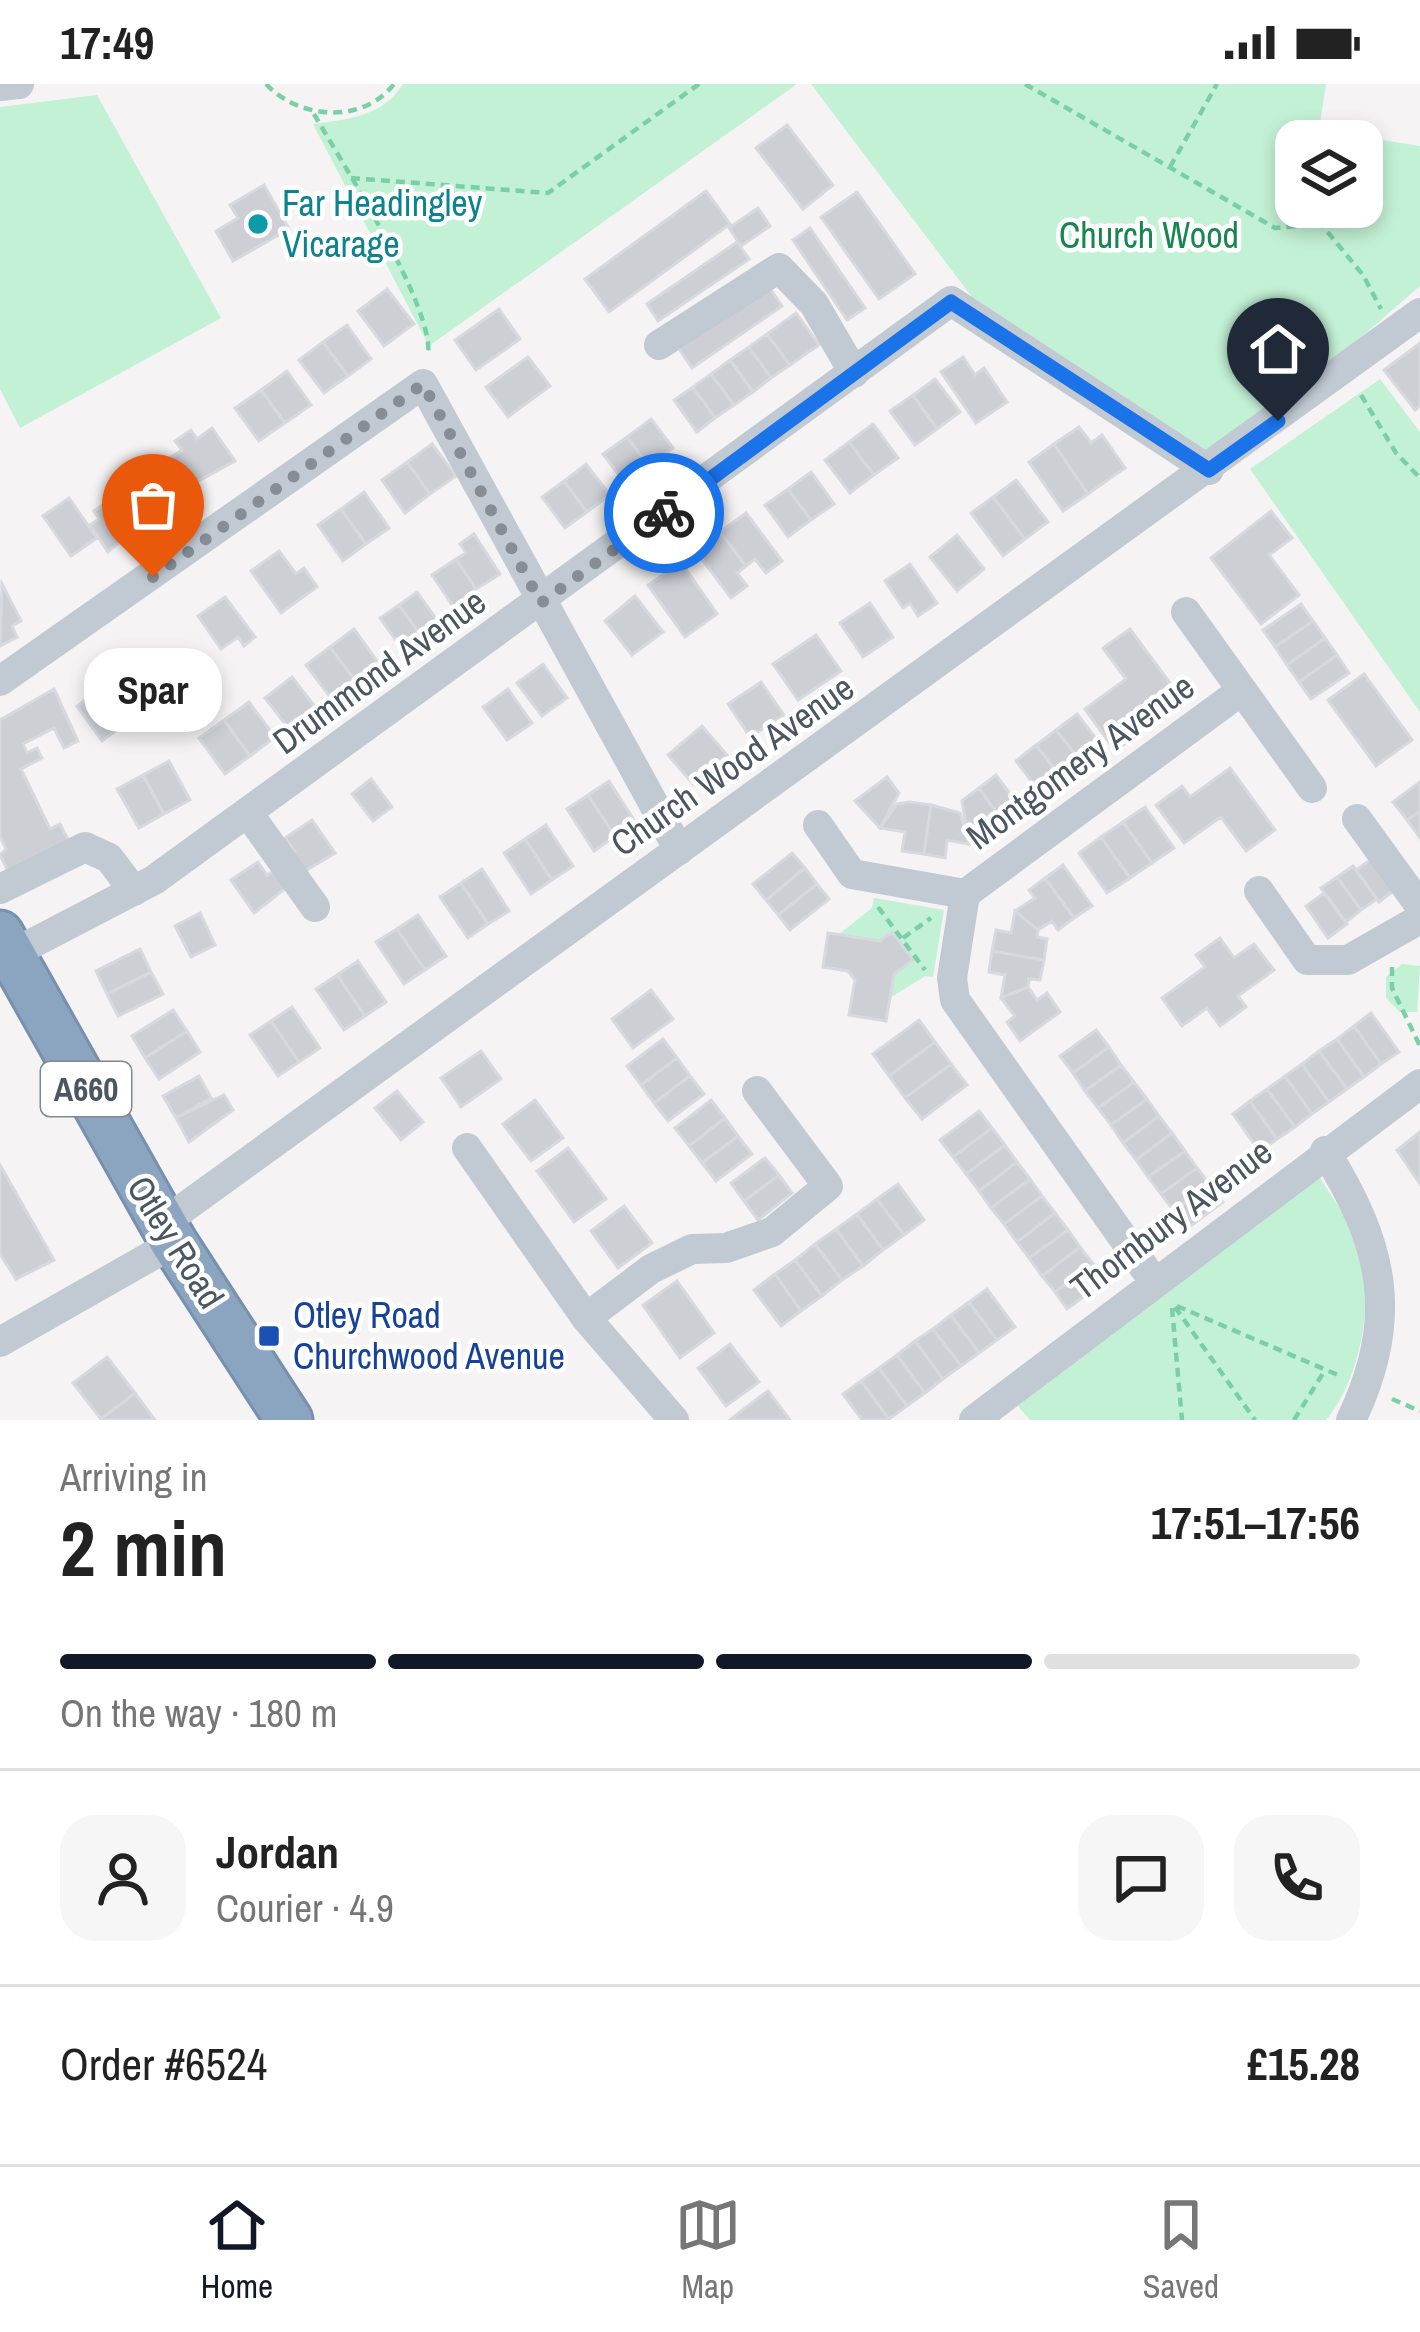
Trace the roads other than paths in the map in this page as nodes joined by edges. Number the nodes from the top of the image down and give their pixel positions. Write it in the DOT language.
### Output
graph roads {
  1 [pos="19,84"];
  2 [pos="0,86"];
  3 [pos="1420,314"];
  4 [pos="659,345"];
  5 [pos="854,374"];
  6 [pos="1209,470"];
  7 [pos="541,603"];
  8 [pos="1186,612"];
  9 [pos="0,681"];
  10 [pos="1241,691"];
  11 [pos="1312,788"];
  12 [pos="248,813"];
  13 [pos="1357,819"];
  14 [pos="818,825"];
  15 [pos="679,850"];
  16 [pos="0,889"];
  17 [pos="134,891"];
  18 [pos="1259,891"];
  19 [pos="964,893"];
  20 [pos="1420,905"];
  21 [pos="315,907"];
  22 [pos="1420,919"];
  23 [pos="6,944"];
  24 [pos="1420,1084"];
  25 [pos="757,1091"];
  26 [pos="467,1148"];
  27 [pos="1325,1151"];
  28 [pos="168,1233"];
  29 [pos="1162,1292"];
  30 [pos="586,1318"];
  31 [pos="0,1342"];
  32 [pos="994,1414"];
  33 [pos="289,1420"];
  34 [pos="674,1420"];
  35 [pos="1351,1420"];
  1 -- 2 [label="street"];
  3 -- 6 [label="street, Church Wood Avenue"];
  4 -- 5 [label="street"];
  5 -- 6 [label="street, Drummond Avenue"];
  5 -- 7 [label="street, Drummond Avenue"];
  6 -- 15 [label="street, Church Wood Avenue"];
  7 -- 9 [label="street"];
  7 -- 12 [label="street, Drummond Avenue"];
  7 -- 15 [label="street"];
  8 -- 10 [label="street, Montgomery Avenue"];
  10 -- 11 [label="street, Montgomery Avenue"];
  10 -- 19 [label="street, Montgomery Avenue"];
  12 -- 17 [label="street, Drummond Avenue"];
  12 -- 21 [label="street"];
  13 -- 20 [label="street"];
  14 -- 19 [label="street, Montgomery Avenue"];
  15 -- 28 [label="street, Church Wood Avenue"];
  16 -- 17 [label="street"];
  17 -- 23 [label="street, Drummond Avenue"];
  18 -- 22 [label="street"];
  19 -- 29 [label="street, Montgomery Avenue"];
  23 -- 28 [label="highway, Otley Road / A660"];
  24 -- 27 [label="street, Thornbury Avenue"];
  25 -- 30 [label="street"];
  26 -- 30 [label="street"];
  27 -- 29 [label="street, Thornbury Avenue"];
  27 -- 35 [label="street"];
  28 -- 31 [label="street, Church Wood Avenue"];
  28 -- 33 [label="highway, Otley Road / A660"];
  29 -- 32 [label="street, Thornbury Avenue"];
  30 -- 34 [label="street"];
}
